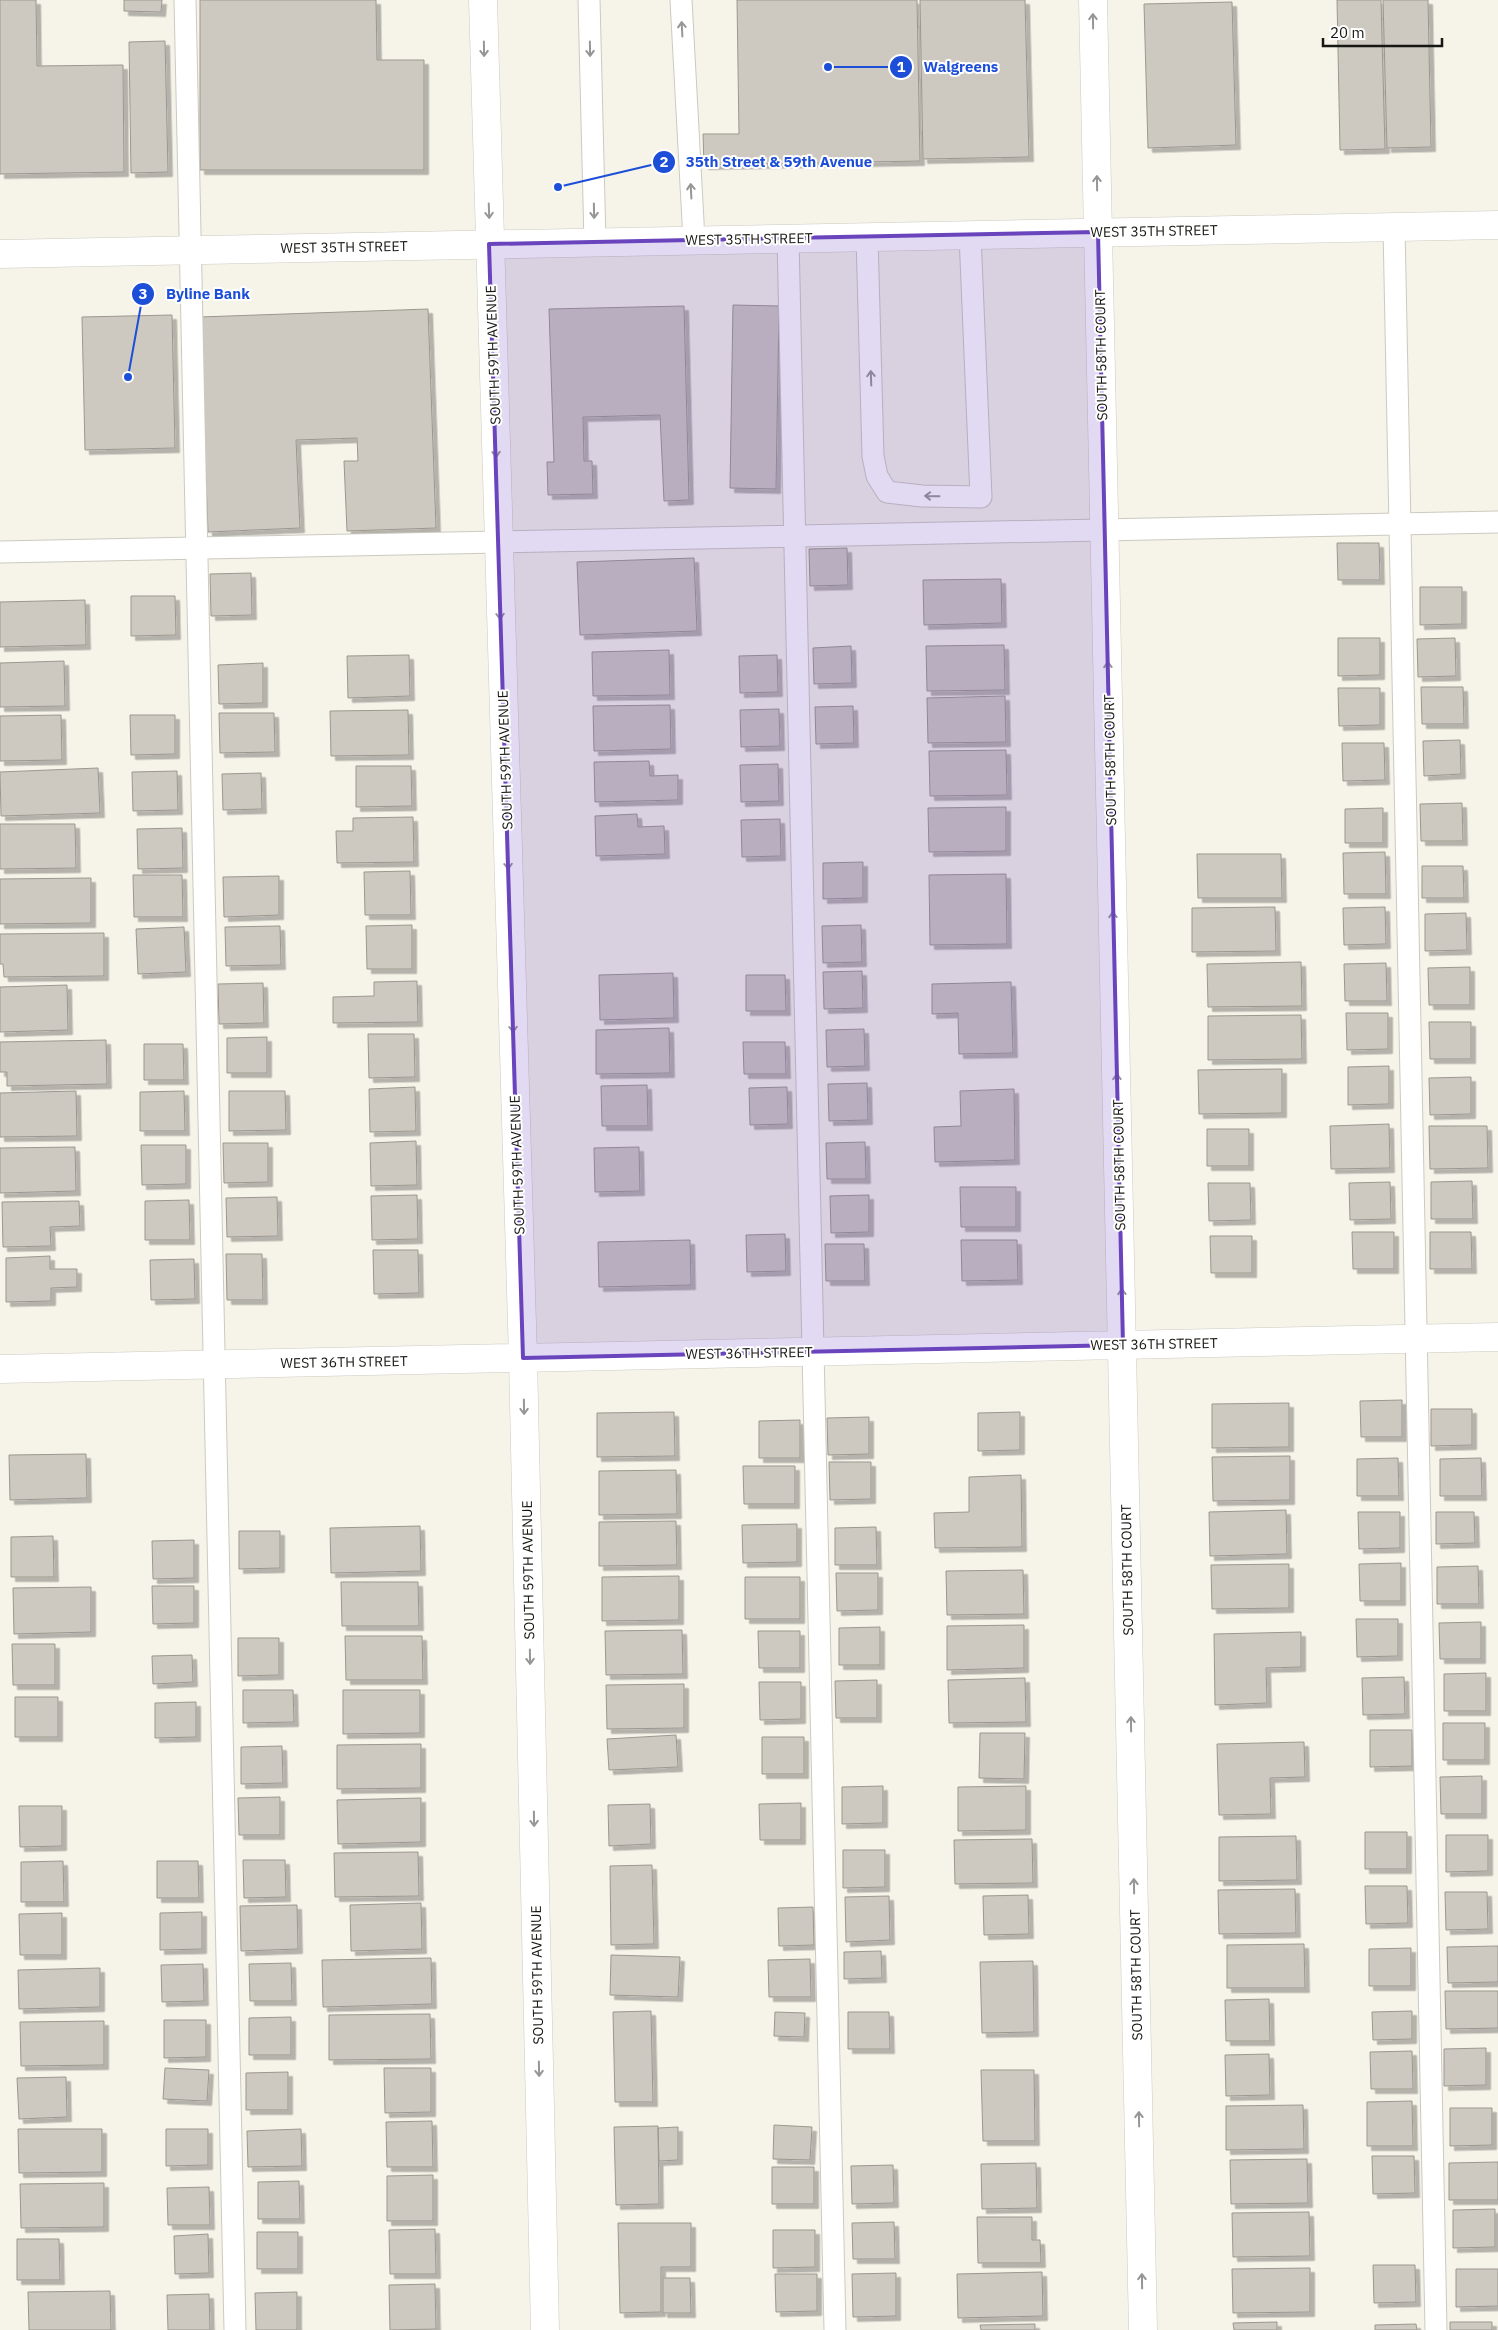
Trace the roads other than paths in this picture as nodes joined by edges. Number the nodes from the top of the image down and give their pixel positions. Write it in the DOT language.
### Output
graph roads {
  1 [pos="185,0"];
  2 [pos="483,0"];
  3 [pos="589,0"];
  4 [pos="680,0"];
  5 [pos="1093,0"];
  6 [pos="1498,225"];
  7 [pos="1394,227"];
  8 [pos="1098,232"];
  9 [pos="970,235"];
  10 [pos="867,237"];
  11 [pos="788,238"];
  12 [pos="694,240"];
  13 [pos="595,242"];
  14 [pos="490,244"];
  15 [pos="189,250"];
  16 [pos="0,254"];
  17 [pos="1498,522"];
  18 [pos="1401,524"];
  19 [pos="1105,530"];
  20 [pos="796,536"];
  21 [pos="498,542"];
  22 [pos="195,548"];
  23 [pos="0,552"];
  24 [pos="1498,1336"];
  25 [pos="1418,1338"];
  26 [pos="1123,1345"];
  27 [pos="814,1351"];
  28 [pos="523,1358"];
  29 [pos="214,1364"];
  30 [pos="0,1369"];
  31 [pos="235,2330"];
  32 [pos="545,2330"];
  33 [pos="835,2330"];
  34 [pos="1143,2330"];
  35 [pos="1436,2330"];
  1 -- 15 [label="lane"];
  2 -- 14 [label="street, SOUTH 59TH AVENUE, one-way"];
  3 -- 13 [label="lane, one-way"];
  12 -- 4 [label="lane, one-way"];
  8 -- 5 [label="street, SOUTH 58TH COURT, one-way"];
  6 -- 7 [label="street, WEST 35TH STREET"];
  7 -- 8 [label="street, WEST 35TH STREET"];
  7 -- 18 [label="lane"];
  8 -- 9 [label="street, WEST 35TH STREET"];
  8 -- 19 [label="street, SOUTH 58TH COURT"];
  9 -- 10 [label="street, WEST 35TH STREET"];
  9 -- 10 [label="lane, one-way"];
  10 -- 11 [label="street, WEST 35TH STREET"];
  11 -- 12 [label="street, WEST 35TH STREET"];
  11 -- 20 [label="lane"];
  12 -- 13 [label="street, WEST 35TH STREET"];
  13 -- 14 [label="street, WEST 35TH STREET"];
  14 -- 15 [label="street, WEST 35TH STREET"];
  14 -- 21 [label="street, SOUTH 59TH AVENUE, one-way"];
  15 -- 16 [label="street, WEST 35TH STREET"];
  15 -- 22 [label="lane"];
  17 -- 18 [label="lane"];
  18 -- 19 [label="lane"];
  18 -- 25 [label="lane"];
  19 -- 20 [label="lane"];
  26 -- 19 [label="street, SOUTH 58TH COURT, one-way"];
  20 -- 21 [label="lane"];
  20 -- 27 [label="lane"];
  21 -- 22 [label="lane"];
  21 -- 28 [label="street, SOUTH 59TH AVENUE, one-way"];
  22 -- 23 [label="lane"];
  22 -- 29 [label="lane"];
  24 -- 25 [label="street, WEST 36TH STREET"];
  25 -- 26 [label="street, WEST 36TH STREET"];
  25 -- 35 [label="lane"];
  26 -- 27 [label="street, WEST 36TH STREET"];
  34 -- 26 [label="street, SOUTH 58TH COURT, one-way"];
  27 -- 28 [label="street, WEST 36TH STREET"];
  27 -- 33 [label="lane"];
  28 -- 29 [label="street, WEST 36TH STREET"];
  28 -- 32 [label="street, SOUTH 59TH AVENUE, one-way"];
  29 -- 30 [label="street, WEST 36TH STREET"];
  29 -- 31 [label="lane"];
}
